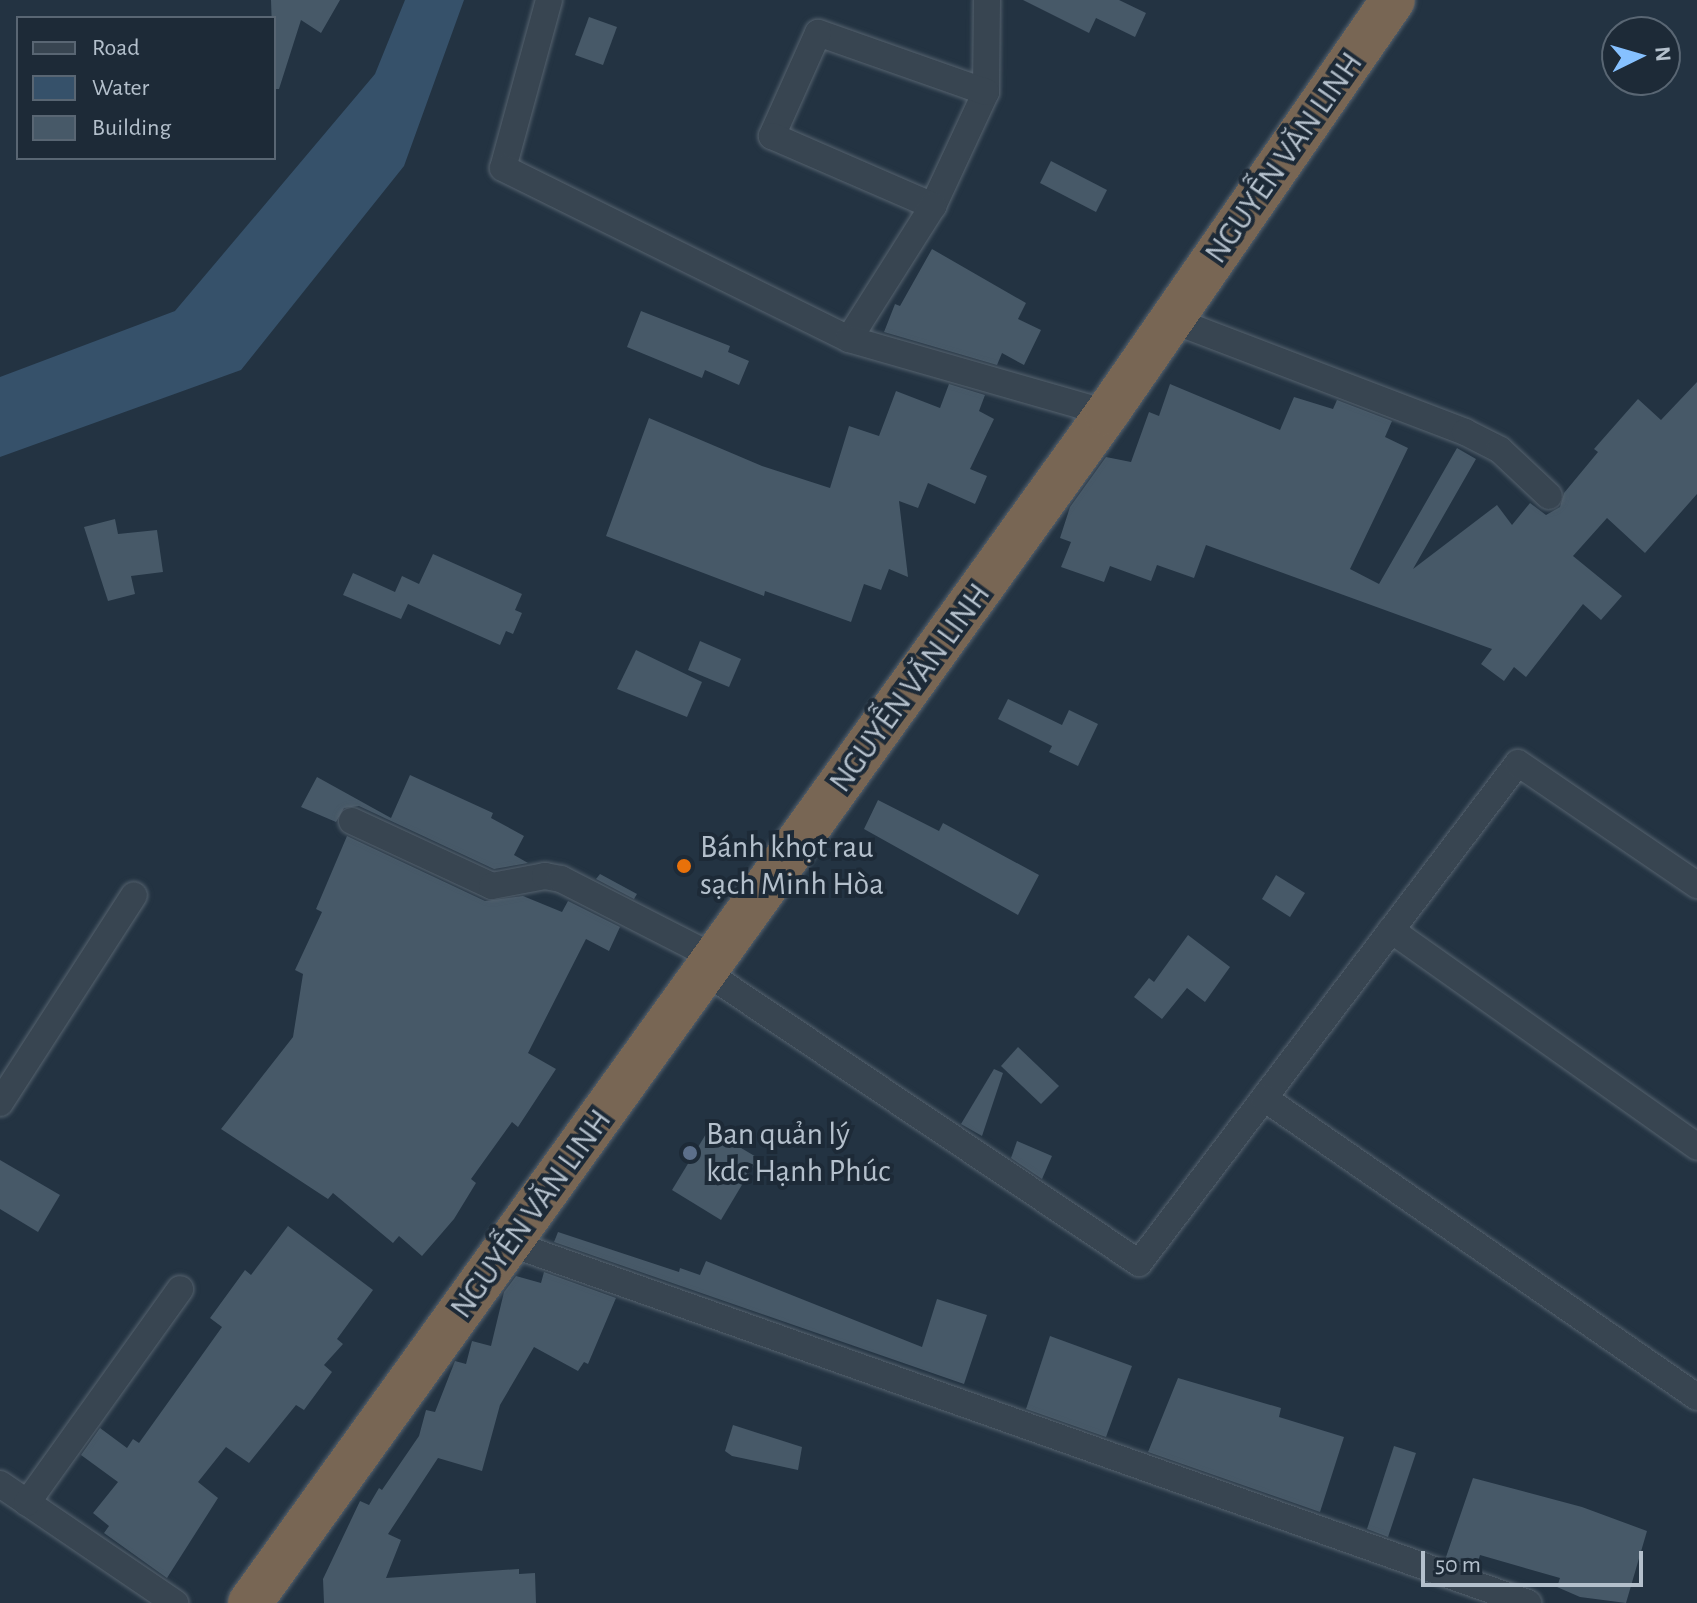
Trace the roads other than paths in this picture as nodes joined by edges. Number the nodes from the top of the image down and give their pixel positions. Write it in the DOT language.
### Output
graph roads {
  1 [pos="549,0"];
  2 [pos="987,0"];
  3 [pos="1393,0"];
  4 [pos="986,92"];
  5 [pos="933,206"];
  6 [pos="1172,320"];
  7 [pos="849,339"];
  8 [pos="1107,413"];
  9 [pos="1549,496"];
  10 [pos="352,821"];
  11 [pos="1697,885"];
  12 [pos="134,895"];
  13 [pos="1391,930"];
  14 [pos="712,966"];
  15 [pos="1264,1098"];
  16 [pos="0,1103"];
  17 [pos="1697,1147"];
  18 [pos="509,1243"];
  19 [pos="180,1289"];
  20 [pos="1697,1397"];
  21 [pos="0,1484"];
  22 [pos="27,1503"];
  23 [pos="175,1603"];
  24 [pos="250,1603"];
  25 [pos="1528,1603"];
  1 -- 7 [label="street"];
  2 -- 4 [label="street"];
  3 -- 6 [label="highway, NGUYỄN VĂN LINH"];
  4 -- 5 [label="street"];
  4 -- 5 [label="street"];
  5 -- 7 [label="street"];
  6 -- 8 [label="highway, NGUYỄN VĂN LINH"];
  6 -- 9 [label="street"];
  7 -- 8 [label="street"];
  8 -- 14 [label="highway, NGUYỄN VĂN LINH"];
  10 -- 14 [label="street"];
  11 -- 13 [label="street"];
  12 -- 16 [label="street"];
  13 -- 15 [label="street"];
  13 -- 17 [label="street"];
  14 -- 15 [label="street"];
  14 -- 18 [label="highway, NGUYỄN VĂN LINH"];
  15 -- 20 [label="street"];
  18 -- 24 [label="highway, NGUYỄN VĂN LINH"];
  18 -- 25 [label="street"];
  19 -- 22 [label="street"];
  21 -- 22 [label="street"];
  22 -- 23 [label="street"];
}
